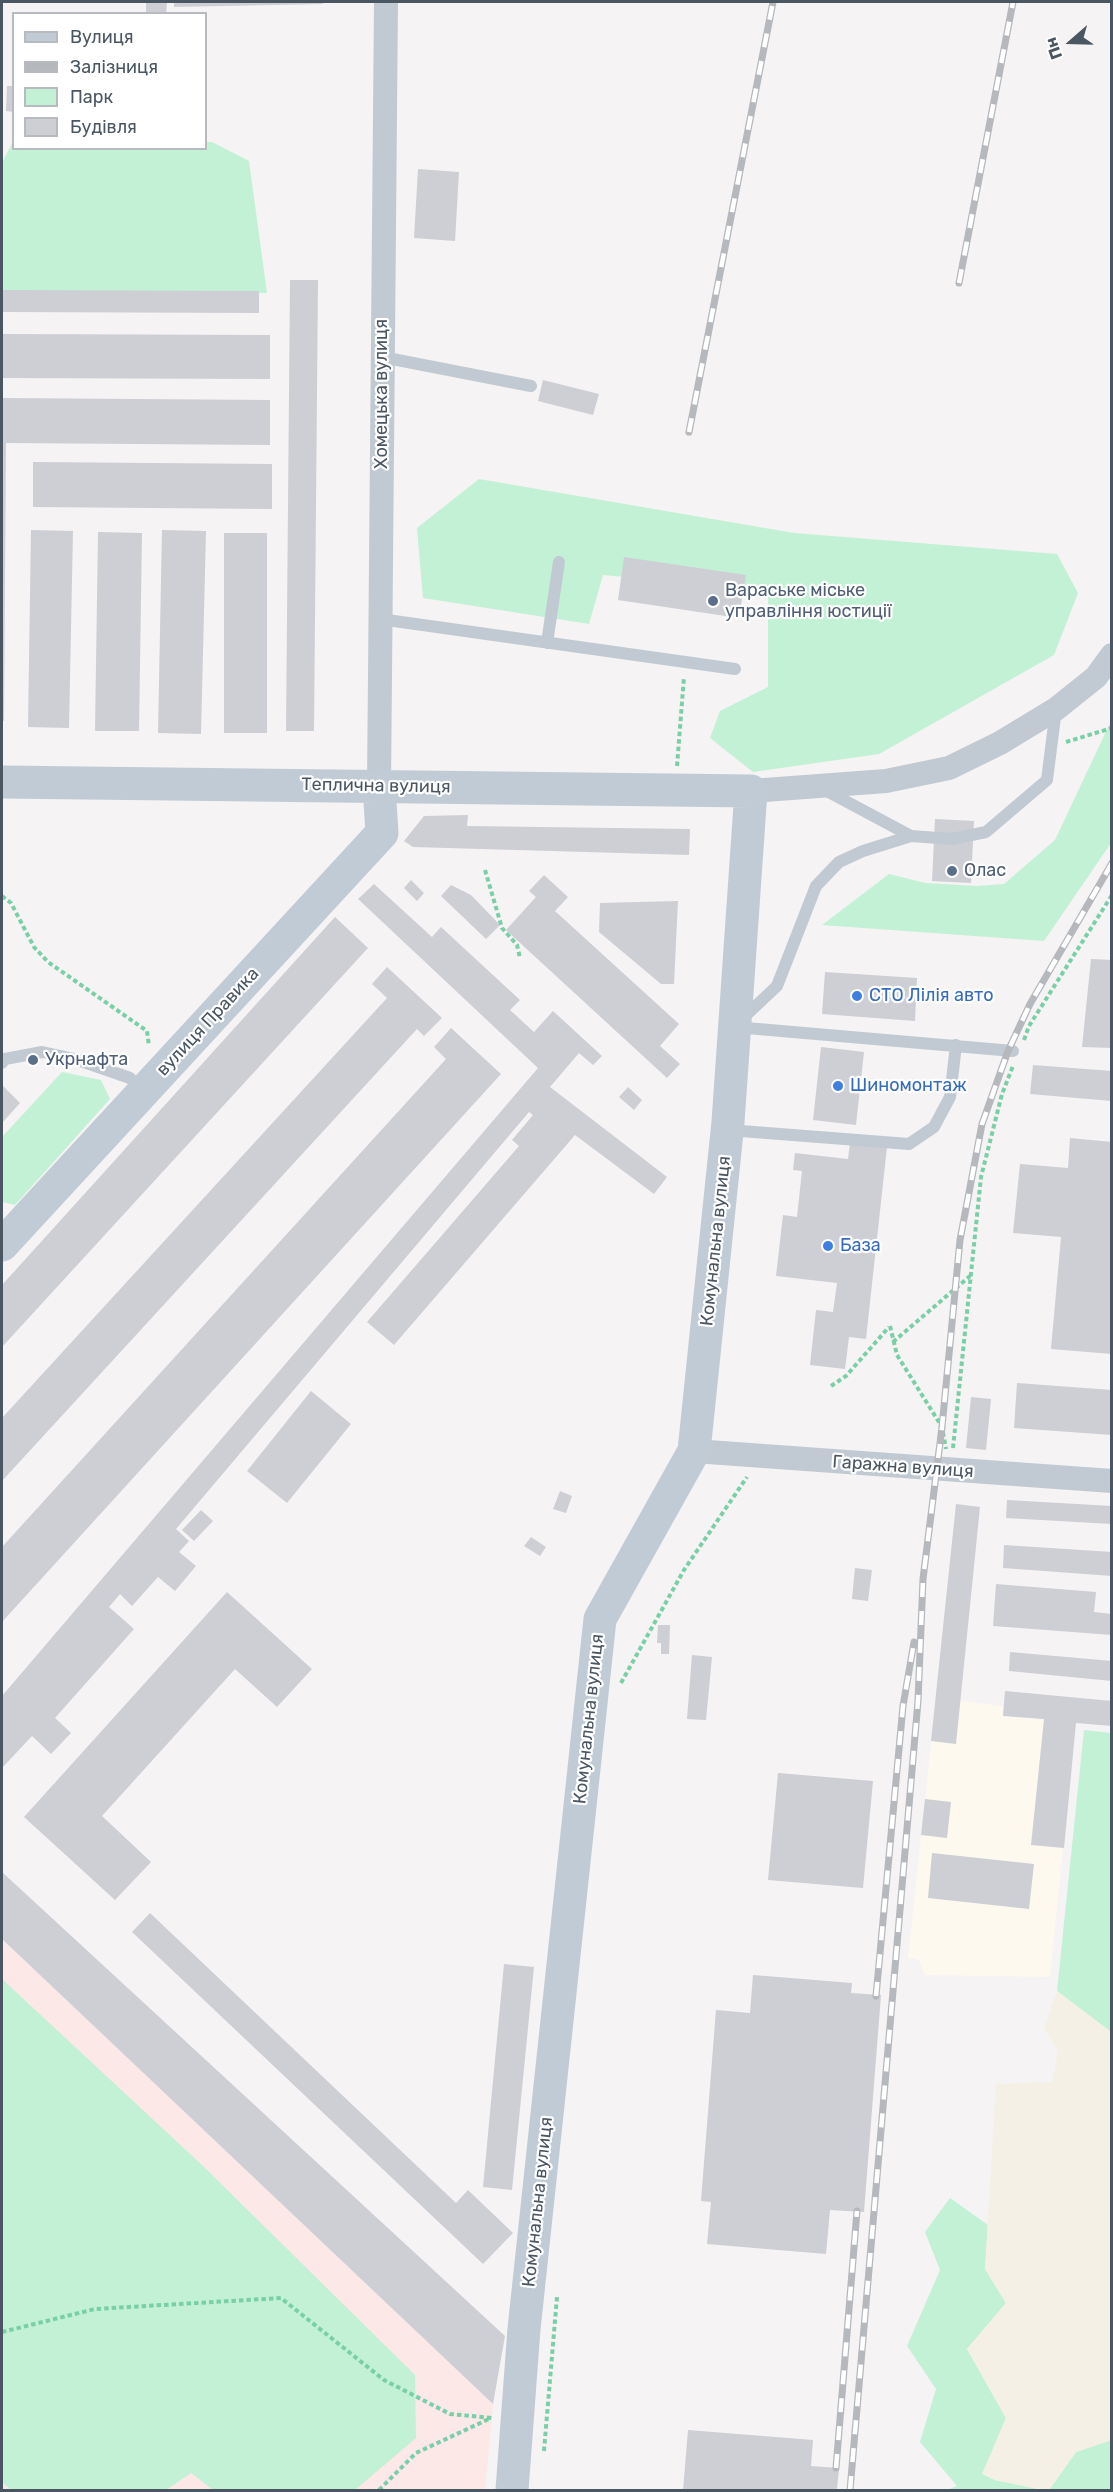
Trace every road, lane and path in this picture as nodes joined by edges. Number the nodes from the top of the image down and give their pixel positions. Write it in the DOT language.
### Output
graph roads {
  1 [pos="386,2"];
  2 [pos="382,357"];
  3 [pos="531,386"];
  4 [pos="559,562"];
  5 [pos="380,619"];
  6 [pos="547,643"];
  7 [pos="1112,655"];
  8 [pos="735,669"];
  9 [pos="682,696"];
  10 [pos="1056,709"];
  11 [pos="1112,728"];
  12 [pos="679,743"];
  13 [pos="1051,746"];
  14 [pos="2,782"];
  15 [pos="379,786"];
  16 [pos="819,788"];
  17 [pos="751,791"];
  18 [pos="911,836"];
  19 [pos="484,870"];
  20 [pos="1112,895"];
  21 [pos="2,896"];
  22 [pos="520,958"];
  23 [pos="734,1026"];
  24 [pos="956,1045"];
  25 [pos="1017,1052"];
  26 [pos="150,1055"];
  27 [pos="2,1063"];
  28 [pos="143,1092"];
  29 [pos="727,1130"];
  30 [pos="3,1240"];
  31 [pos="970,1276"];
  32 [pos="894,1342"];
  33 [pos="831,1386"];
  34 [pos="694,1451"];
  35 [pos="760,1456"];
  36 [pos="951,1470"];
  37 [pos="1112,1481"];
  38 [pos="619,1686"];
  39 [pos="2,2332"];
  40 [pos="504,2419"];
  41 [pos="379,2490"];
  42 [pos="512,2490"];
  1 -- 2 [label="street, Хомецька вулиця"];
  2 -- 3 [label="lane"];
  2 -- 5 [label="street, Хомецька вулиця"];
  4 -- 6 [label="lane"];
  5 -- 6 [label="lane"];
  5 -- 15 [label="street, Хомецька вулиця"];
  6 -- 8 [label="lane"];
  7 -- 10 [label="street"];
  9 -- 12 [label="path"];
  10 -- 13 [label="lane"];
  10 -- 16 [label="street"];
  11 -- 13 [label="path"];
  13 -- 18 [label="lane"];
  14 -- 15 [label="street, Теплична вулиця"];
  15 -- 17 [label="street, Теплична вулиця"];
  15 -- 28 [label="street, вулиця Правика"];
  16 -- 17 [label="street"];
  16 -- 18 [label="lane"];
  17 -- 23 [label="street, Комунальна вулиця"];
  18 -- 23 [label="lane"];
  19 -- 22 [label="path"];
  20 -- 25 [label="path"];
  21 -- 26 [label="path"];
  23 -- 24 [label="lane"];
  23 -- 29 [label="street, Комунальна вулиця"];
  24 -- 25 [label="lane"];
  24 -- 29 [label="lane"];
  25 -- 31 [label="path"];
  27 -- 28 [label="lane"];
  28 -- 30 [label="street, вулиця Правика"];
  29 -- 34 [label="street, Комунальна вулиця"];
  31 -- 32 [label="path"];
  31 -- 36 [label="path"];
  32 -- 33 [label="path"];
  32 -- 36 [label="path"];
  34 -- 35 [label="street, Гаражна вулиця"];
  34 -- 40 [label="street, Комунальна вулиця"];
  35 -- 36 [label="street, Гаражна вулиця"];
  35 -- 38 [label="path"];
  36 -- 37 [label="street, Гаражна вулиця"];
  39 -- 40 [label="path"];
  40 -- 41 [label="path"];
  40 -- 42 [label="street, Комунальна вулиця"];
}
